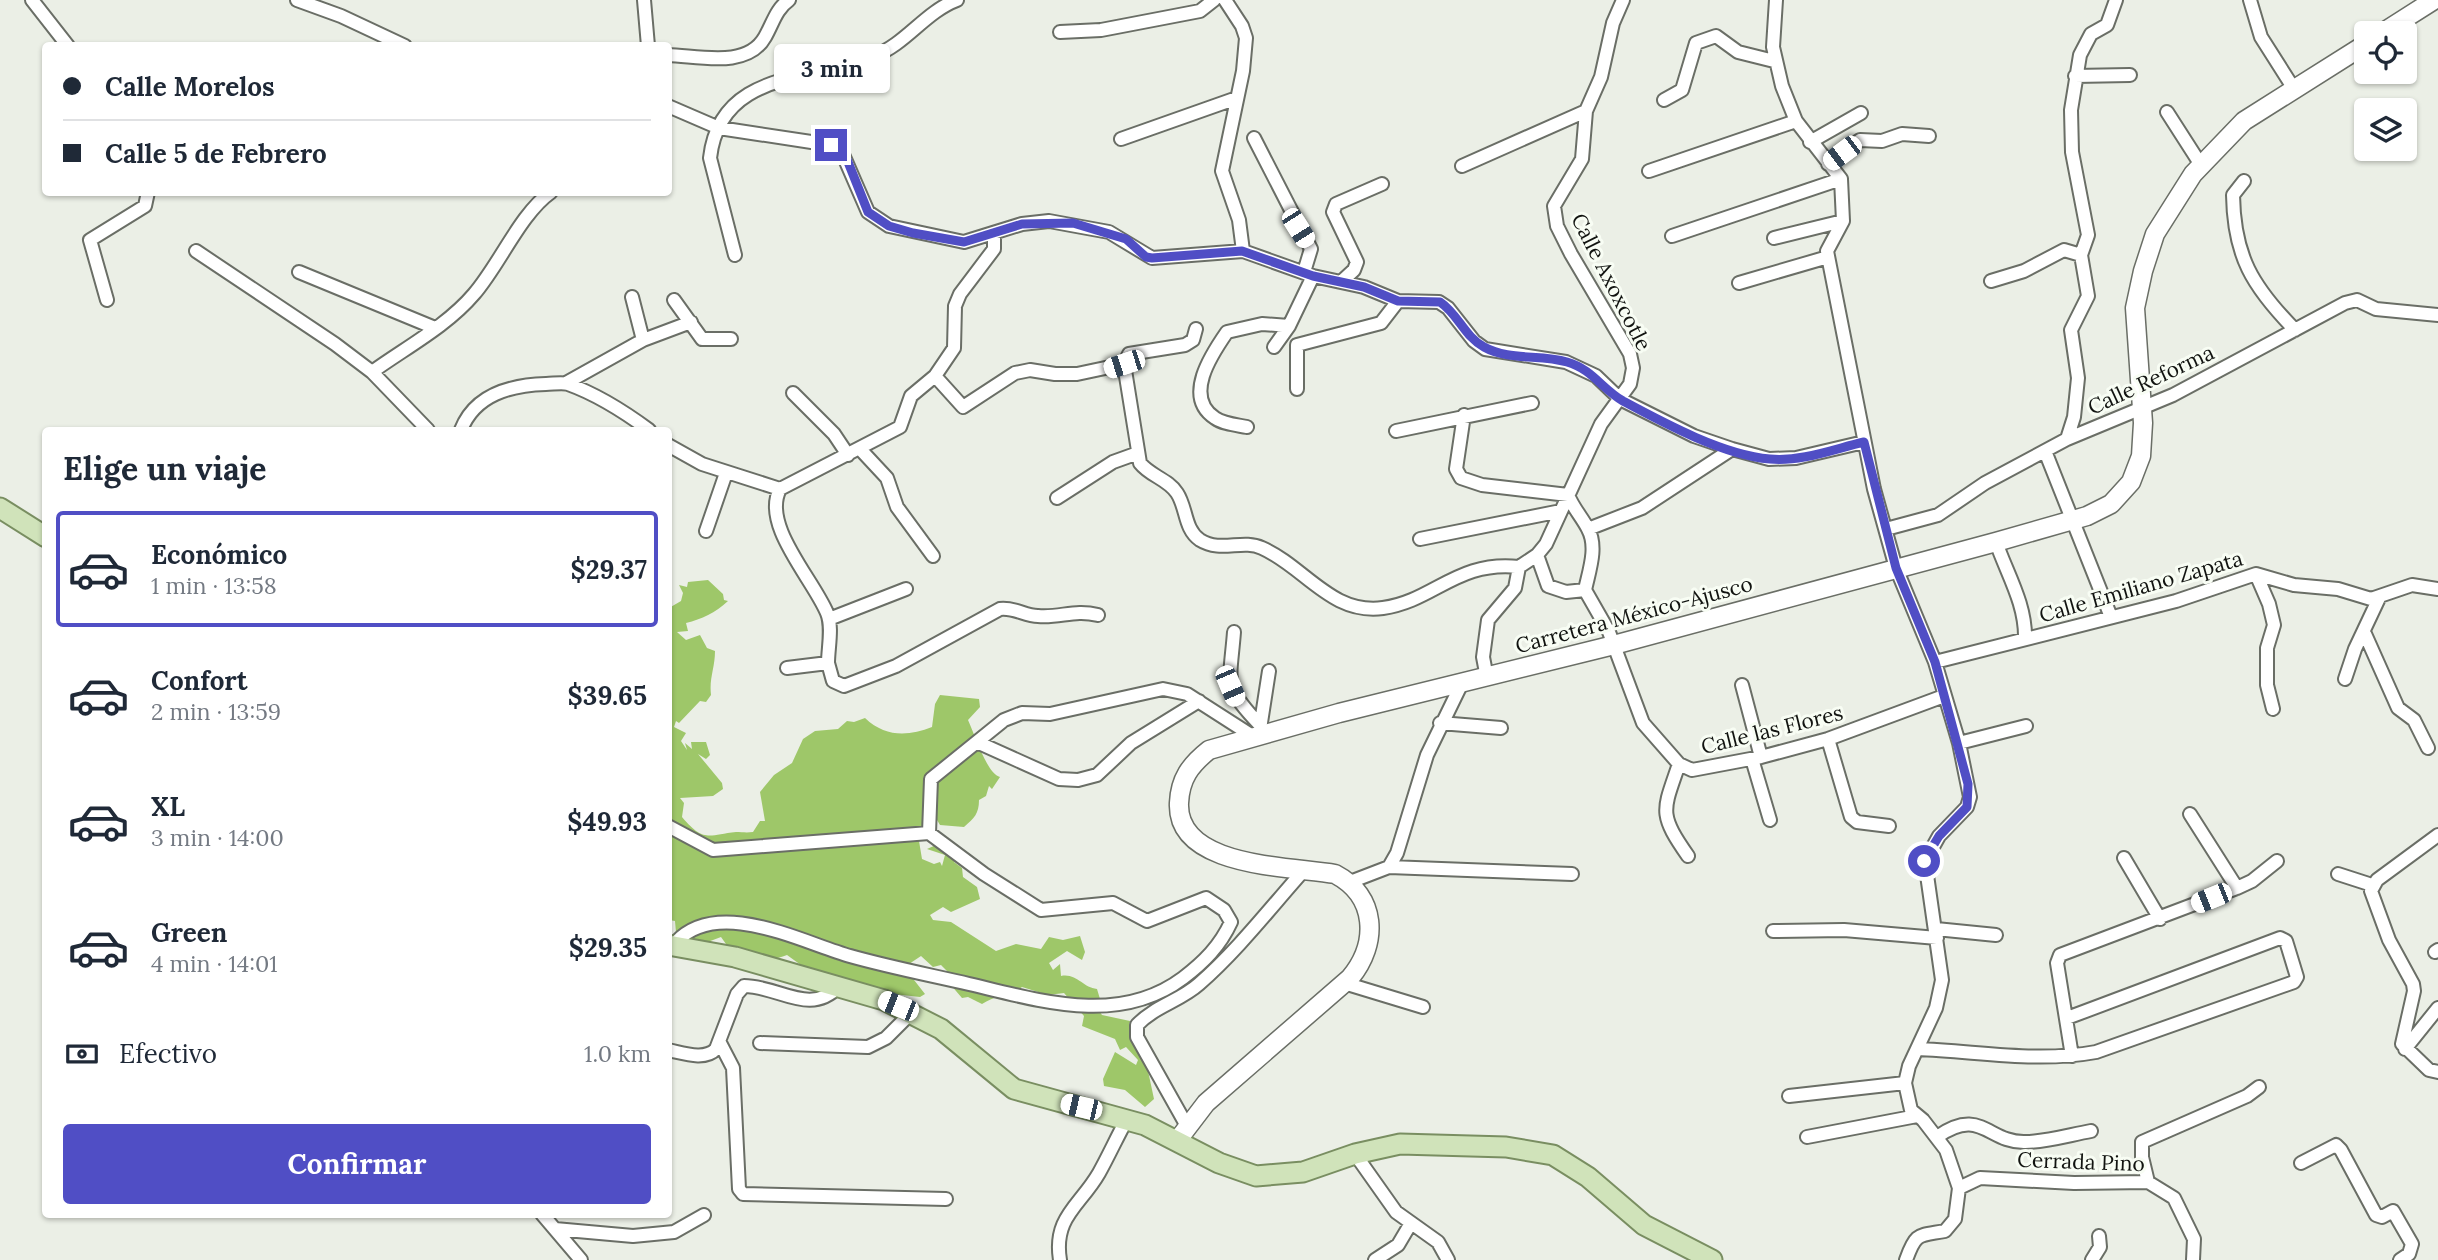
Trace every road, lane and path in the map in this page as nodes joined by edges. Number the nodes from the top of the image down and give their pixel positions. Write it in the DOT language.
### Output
graph roads {
  1 [pos="32,0"];
  2 [pos="297,0"];
  3 [pos="644,0"];
  4 [pos="789,0"];
  5 [pos="957,0"];
  6 [pos="1214,0"];
  7 [pos="1225,0"];
  8 [pos="1623,0"];
  9 [pos="1776,0"];
  10 [pos="2116,0"];
  11 [pos="2250,0"];
  12 [pos="2434,0"];
  13 [pos="2401,21"];
  14 [pos="1060,32"];
  15 [pos="65,42"];
  16 [pos="396,42"];
  17 [pos="648,42"];
  18 [pos="2354,52"];
  19 [pos="672,55"];
  20 [pos="1774,61"];
  21 [pos="2130,75"];
  22 [pos="2075,76"];
  23 [pos="2294,89"];
  24 [pos="1237,98"];
  25 [pos="1664,100"];
  26 [pos="672,108"];
  27 [pos="1586,111"];
  28 [pos="2167,112"];
  29 [pos="1861,113"];
  30 [pos="1796,121"];
  31 [pos="719,128"];
  32 [pos="1929,136"];
  33 [pos="1254,138"];
  34 [pos="1121,139"];
  35 [pos="1810,142"];
  36 [pos="1828,164"];
  37 [pos="2201,165"];
  38 [pos="1461,166"];
  39 [pos="1648,172"];
  40 [pos="1841,179"];
  41 [pos="2245,181"];
  42 [pos="1382,184"];
  43 [pos="147,196"];
  44 [pos="547,196"];
  45 [pos="1843,221"];
  46 [pos="995,233"];
  47 [pos="1672,236"];
  48 [pos="1774,238"];
  49 [pos="196,251"];
  50 [pos="1242,251"];
  51 [pos="735,255"];
  52 [pos="2081,255"];
  53 [pos="1828,257"];
  54 [pos="299,272"];
  55 [pos="1309,274"];
  56 [pos="1991,281"];
  57 [pos="1341,282"];
  58 [pos="1739,284"];
  59 [pos="632,297"];
  60 [pos="107,300"];
  61 [pos="674,300"];
  62 [pos="1398,301"];
  63 [pos="2438,315"];
  64 [pos="691,322"];
  65 [pos="1289,326"];
  66 [pos="435,328"];
  67 [pos="1196,330"];
  68 [pos="2295,330"];
  69 [pos="731,339"];
  70 [pos="643,340"];
  71 [pos="1274,347"];
  72 [pos="1124,364"];
  73 [pos="372,372"];
  74 [pos="935,376"];
  75 [pos="566,383"];
  76 [pos="1297,389"];
  77 [pos="793,393"];
  78 [pos="1620,399"];
  79 [pos="1532,403"];
  80 [pos="2141,406"];
  81 [pos="1464,415"];
  82 [pos="425,427"];
  83 [pos="462,427"];
  84 [pos="644,427"];
  85 [pos="1247,427"];
  86 [pos="1396,431"];
  87 [pos="2067,439"];
  88 [pos="1864,442"];
  89 [pos="672,447"];
  90 [pos="860,449"];
  91 [pos="1732,449"];
  92 [pos="2045,451"];
  93 [pos="1138,453"];
  94 [pos="848,455"];
  95 [pos="726,473"];
  96 [pos="780,489"];
  97 [pos="1568,495"];
  98 [pos="1057,498"];
  99 [pos="0,508"];
  100 [pos="1561,511"];
  101 [pos="2074,519"];
  102 [pos="1588,529"];
  103 [pos="1886,529"];
  104 [pos="706,531"];
  105 [pos="42,534"];
  106 [pos="1420,540"];
  107 [pos="1996,542"];
  108 [pos="1537,555"];
  109 [pos="933,556"];
  110 [pos="1519,567"];
  111 [pos="1896,568"];
  112 [pos="2256,574"];
  113 [pos="906,589"];
  114 [pos="2438,589"];
  115 [pos="1585,590"];
  116 [pos="2380,596"];
  117 [pos="1098,615"];
  118 [pos="2111,617"];
  119 [pos="829,620"];
  120 [pos="1234,632"];
  121 [pos="2365,634"];
  122 [pos="2025,639"];
  123 [pos="1613,646"];
  124 [pos="1935,662"];
  125 [pos="828,663"];
  126 [pos="787,668"];
  127 [pos="1269,671"];
  128 [pos="1487,678"];
  129 [pos="2345,679"];
  130 [pos="1461,685"];
  131 [pos="1742,685"];
  132 [pos="1944,696"];
  133 [pos="1199,701"];
  134 [pos="2273,709"];
  135 [pos="1440,723"];
  136 [pos="2026,726"];
  137 [pos="1502,728"];
  138 [pos="1257,733"];
  139 [pos="1828,739"];
  140 [pos="979,743"];
  141 [pos="1959,743"];
  142 [pos="2428,748"];
  143 [pos="1757,758"];
  144 [pos="1679,764"];
  145 [pos="2190,814"];
  146 [pos="1770,820"];
  147 [pos="1889,826"];
  148 [pos="672,828"];
  149 [pos="929,833"];
  150 [pos="2438,835"];
  151 [pos="1688,856"];
  152 [pos="2124,858"];
  153 [pos="2277,861"];
  154 [pos="1389,867"];
  155 [pos="1305,869"];
  156 [pos="1572,874"];
  157 [pos="2338,874"];
  158 [pos="1350,882"];
  159 [pos="2372,885"];
  160 [pos="2237,888"];
  161 [pos="2160,919"];
  162 [pos="1773,931"];
  163 [pos="1936,933"];
  164 [pos="1996,935"];
  165 [pos="672,941"];
  166 [pos="672,942"];
  167 [pos="1344,983"];
  168 [pos="839,986"];
  169 [pos="1423,1007"];
  170 [pos="2438,1008"];
  171 [pos="912,1012"];
  172 [pos="2067,1018"];
  173 [pos="719,1041"];
  174 [pos="760,1043"];
  175 [pos="1917,1049"];
  176 [pos="2405,1049"];
  177 [pos="672,1051"];
  178 [pos="2072,1056"];
  179 [pos="2438,1072"];
  180 [pos="1905,1083"];
  181 [pos="2259,1087"];
  182 [pos="1789,1096"];
  183 [pos="1917,1116"];
  184 [pos="1127,1119"];
  185 [pos="2091,1131"];
  186 [pos="1182,1134"];
  187 [pos="1807,1137"];
  188 [pos="1937,1138"];
  189 [pos="1355,1154"];
  190 [pos="2301,1163"];
  191 [pos="2148,1182"];
  192 [pos="1959,1188"];
  193 [pos="946,1199"];
  194 [pos="704,1215"];
  195 [pos="545,1218"];
  196 [pos="1410,1223"];
  197 [pos="555,1229"];
  198 [pos="2099,1236"];
  199 [pos="581,1260"];
  200 [pos="1060,1260"];
  201 [pos="1375,1260"];
  202 [pos="1448,1260"];
  203 [pos="1712,1260"];
  204 [pos="1906,1260"];
  205 [pos="2092,1260"];
  206 [pos="2193,1260"];
  207 [pos="2400,1260"];
  1 -- 15 [label="street"];
  2 -- 16 [label="street"];
  3 -- 17 [label="street"];
  4 -- 19 [label="street"];
  5 -- 31 [label="street"];
  6 -- 14 [label="street"];
  7 -- 24 [label="street"];
  8 -- 27 [label="street, Calle Axoxcotle"];
  9 -- 20 [label="street"];
  10 -- 22 [label="street"];
  11 -- 23 [label="street"];
  12 -- 13 [label="main road"];
  18 -- 23 [label="main road, Carretera México-Ajusco"];
  20 -- 25 [label="street"];
  20 -- 30 [label="street"];
  21 -- 22 [label="street"];
  22 -- 52 [label="street"];
  23 -- 37 [label="main road, Carretera México-Ajusco"];
  24 -- 34 [label="street"];
  24 -- 50 [label="street"];
  26 -- 31 [label="street"];
  27 -- 38 [label="street"];
  27 -- 78 [label="street, Calle Axoxcotle"];
  28 -- 37 [label="street"];
  29 -- 35 [label="street"];
  30 -- 35 [label="street"];
  30 -- 39 [label="street"];
  31 -- 46 [label="street"];
  31 -- 51 [label="street"];
  32 -- 36 [label="street"];
  33 -- 55 [label="street"];
  35 -- 36 [label="street"];
  36 -- 40 [label="street"];
  37 -- 80 [label="main road, Carretera México-Ajusco"];
  40 -- 45 [label="street"];
  40 -- 47 [label="street"];
  41 -- 68 [label="street"];
  42 -- 57 [label="street"];
  43 -- 60 [label="street"];
  44 -- 66 [label="street"];
  45 -- 48 [label="street"];
  45 -- 53 [label="street"];
  46 -- 50 [label="street"];
  46 -- 74 [label="street"];
  49 -- 73 [label="street"];
  50 -- 55 [label="street"];
  52 -- 56 [label="street"];
  52 -- 87 [label="street"];
  53 -- 58 [label="street"];
  53 -- 88 [label="street"];
  54 -- 66 [label="street"];
  55 -- 57 [label="street"];
  55 -- 65 [label="street"];
  57 -- 62 [label="street"];
  59 -- 70 [label="street"];
  61 -- 64 [label="street"];
  62 -- 76 [label="street"];
  62 -- 78 [label="street"];
  63 -- 68 [label="street, Calle Reforma"];
  64 -- 69 [label="street"];
  64 -- 70 [label="street"];
  65 -- 71 [label="street"];
  65 -- 85 [label="street"];
  66 -- 73 [label="street"];
  67 -- 72 [label="street"];
  68 -- 80 [label="street, Calle Reforma"];
  70 -- 75 [label="street"];
  72 -- 74 [label="street"];
  72 -- 93 [label="street"];
  73 -- 82 [label="street"];
  74 -- 90 [label="street"];
  75 -- 83 [label="street"];
  75 -- 84 [label="street"];
  77 -- 94 [label="street"];
  78 -- 91 [label="street"];
  78 -- 97 [label="street, Calle Axoxcotle"];
  79 -- 81 [label="street"];
  80 -- 87 [label="street, Calle Reforma"];
  80 -- 101 [label="main road, Carretera México-Ajusco"];
  81 -- 86 [label="street"];
  81 -- 97 [label="street"];
  87 -- 92 [label="street, Calle Reforma"];
  88 -- 91 [label="street"];
  88 -- 103 [label="street"];
  89 -- 95 [label="street"];
  90 -- 94 [label="street"];
  90 -- 109 [label="street"];
  91 -- 102 [label="street"];
  92 -- 101 [label="street"];
  92 -- 103 [label="street, Calle Reforma"];
  93 -- 98 [label="street"];
  93 -- 110 [label="street"];
  94 -- 96 [label="street"];
  95 -- 96 [label="street"];
  95 -- 104 [label="street"];
  96 -- 119 [label="street"];
  97 -- 100 [label="street, Calle Axoxcotle"];
  97 -- 102 [label="street"];
  99 -- 105 [label="main road"];
  100 -- 106 [label="street"];
  100 -- 108 [label="street, Calle Axoxcotle"];
  101 -- 107 [label="main road, Carretera México-Ajusco"];
  101 -- 118 [label="street"];
  102 -- 115 [label="street"];
  103 -- 111 [label="street"];
  107 -- 111 [label="main road, Carretera México-Ajusco"];
  107 -- 122 [label="street"];
  108 -- 110 [label="street, Calle Axoxcotle"];
  108 -- 115 [label="street"];
  110 -- 128 [label="street"];
  111 -- 123 [label="main road, Carretera México-Ajusco"];
  111 -- 124 [label="street"];
  112 -- 116 [label="street, Calle Emiliano Zapata"];
  112 -- 118 [label="street, Calle Emiliano Zapata"];
  112 -- 134 [label="street"];
  113 -- 119 [label="street"];
  114 -- 116 [label="street, Calle Emiliano Zapata"];
  115 -- 123 [label="street, Calle las Flores"];
  116 -- 121 [label="street"];
  117 -- 125 [label="street"];
  118 -- 122 [label="street, Calle Emiliano Zapata"];
  119 -- 125 [label="street"];
  120 -- 138 [label="street"];
  121 -- 129 [label="street"];
  121 -- 142 [label="street"];
  122 -- 124 [label="street, Calle Emiliano Zapata"];
  123 -- 128 [label="main road, Carretera México-Ajusco"];
  123 -- 144 [label="street, Calle las Flores"];
  124 -- 132 [label="street"];
  125 -- 126 [label="street"];
  127 -- 138 [label="street"];
  128 -- 130 [label="main road, Carretera México-Ajusco"];
  130 -- 135 [label="street"];
  130 -- 138 [label="main road, Carretera México-Ajusco"];
  131 -- 143 [label="street"];
  132 -- 139 [label="street, Calle las Flores"];
  132 -- 141 [label="street"];
  133 -- 138 [label="street"];
  133 -- 140 [label="street"];
  133 -- 140 [label="street"];
  135 -- 137 [label="street"];
  135 -- 154 [label="street"];
  136 -- 141 [label="street"];
  138 -- 155 [label="main road, Carretera México-Ajusco"];
  139 -- 143 [label="street, Calle las Flores"];
  139 -- 147 [label="street"];
  140 -- 149 [label="street"];
  141 -- 163 [label="street"];
  143 -- 144 [label="street, Calle las Flores"];
  143 -- 146 [label="street"];
  144 -- 151 [label="street"];
  145 -- 160 [label="street"];
  148 -- 149 [label="street"];
  149 -- 165 [label="street"];
  150 -- 159 [label="street"];
  152 -- 161 [label="street"];
  153 -- 160 [label="street"];
  154 -- 156 [label="street"];
  154 -- 158 [label="street"];
  155 -- 158 [label="main road, Carretera México-Ajusco"];
  155 -- 186 [label="street"];
  157 -- 159 [label="street"];
  158 -- 167 [label="main road"];
  159 -- 176 [label="street"];
  160 -- 161 [label="street"];
  161 -- 172 [label="street"];
  162 -- 163 [label="street"];
  163 -- 164 [label="street"];
  163 -- 175 [label="street"];
  166 -- 168 [label="main road"];
  167 -- 169 [label="street"];
  167 -- 186 [label="main road"];
  168 -- 171 [label="main road"];
  168 -- 173 [label="street"];
  170 -- 176 [label="street"];
  171 -- 174 [label="street"];
  171 -- 184 [label="main road"];
  172 -- 178 [label="street"];
  172 -- 178 [label="street"];
  173 -- 177 [label="street"];
  173 -- 193 [label="street"];
  175 -- 178 [label="street"];
  175 -- 180 [label="street"];
  176 -- 179 [label="street"];
  180 -- 182 [label="street"];
  180 -- 183 [label="street"];
  181 -- 191 [label="street"];
  183 -- 187 [label="street"];
  183 -- 188 [label="street"];
  184 -- 186 [label="main road"];
  184 -- 200 [label="street"];
  185 -- 188 [label="street"];
  186 -- 189 [label="main road"];
  188 -- 192 [label="street"];
  189 -- 196 [label="street"];
  189 -- 203 [label="main road"];
  190 -- 207 [label="street"];
  191 -- 192 [label="street, Cerrada Pino"];
  191 -- 206 [label="street, Cerrada Pino"];
  192 -- 204 [label="street"];
  194 -- 197 [label="street"];
  195 -- 197 [label="street"];
  196 -- 201 [label="street"];
  196 -- 202 [label="street"];
  197 -- 199 [label="street"];
  198 -- 205 [label="street"];
}
